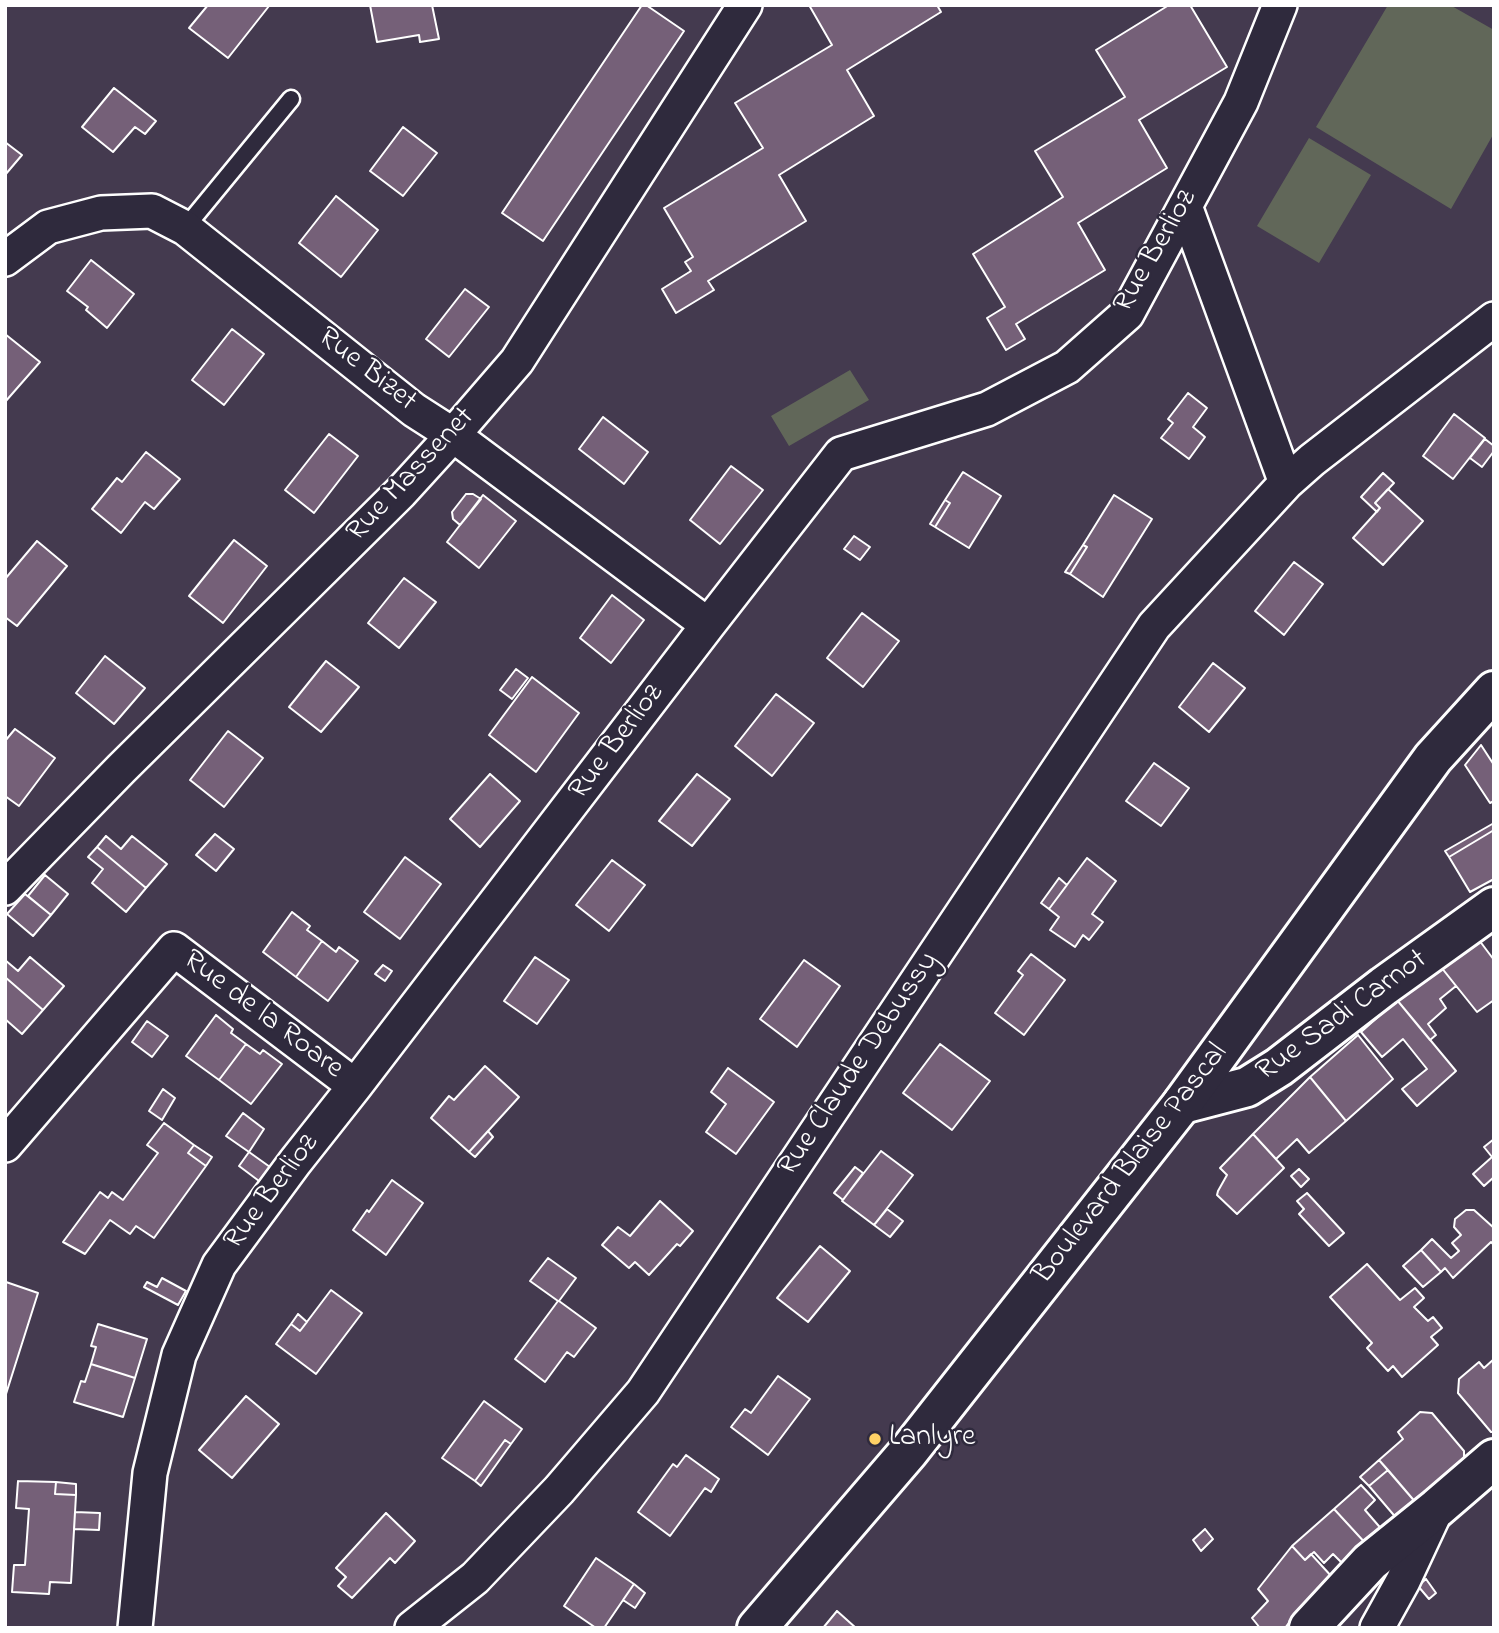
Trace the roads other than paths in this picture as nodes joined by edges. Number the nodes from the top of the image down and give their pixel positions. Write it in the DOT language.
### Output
graph roads {
  1 [pos="745,5"];
  2 [pos="1280,5"];
  3 [pos="291,99"];
  4 [pos="1185,206"];
  5 [pos="185,228"];
  6 [pos="5,259"];
  7 [pos="1494,319"];
  8 [pos="453,435"];
  9 [pos="1286,483"];
  10 [pos="708,625"];
  11 [pos="1494,691"];
  12 [pos="5,888"];
  13 [pos="1494,907"];
  14 [pos="355,1086"];
  15 [pos="1182,1104"];
  16 [pos="5,1145"];
  17 [pos="1494,1459"];
  18 [pos="1437,1508"];
  19 [pos="135,1628"];
  20 [pos="412,1628"];
  21 [pos="757,1628"];
  22 [pos="1309,1628"];
  23 [pos="1377,1628"];
  1 -- 8 [label="street, Rue Massenet"];
  2 -- 4 [label="street, Rue Berlioz"];
  3 -- 5 [label="lane"];
  4 -- 9 [label="street"];
  4 -- 10 [label="street, Rue Berlioz"];
  5 -- 6 [label="street, Rue Bizet"];
  5 -- 8 [label="street, Rue Bizet"];
  7 -- 9 [label="street, Rue Claude Debussy"];
  8 -- 10 [label="street, Rue Bizet"];
  8 -- 12 [label="street, Rue Massenet"];
  9 -- 20 [label="street, Rue Claude Debussy"];
  10 -- 14 [label="street, Rue Berlioz"];
  11 -- 15 [label="main road, Boulevard Blaise Pascal"];
  13 -- 15 [label="main road, Rue Sadi Carnot"];
  14 -- 16 [label="street, Rue de la Roare"];
  14 -- 19 [label="street, Rue Berlioz"];
  15 -- 21 [label="main road, Boulevard Blaise Pascal"];
  17 -- 18 [label="main road"];
  18 -- 22 [label="main road"];
  18 -- 23 [label="street"];
}
